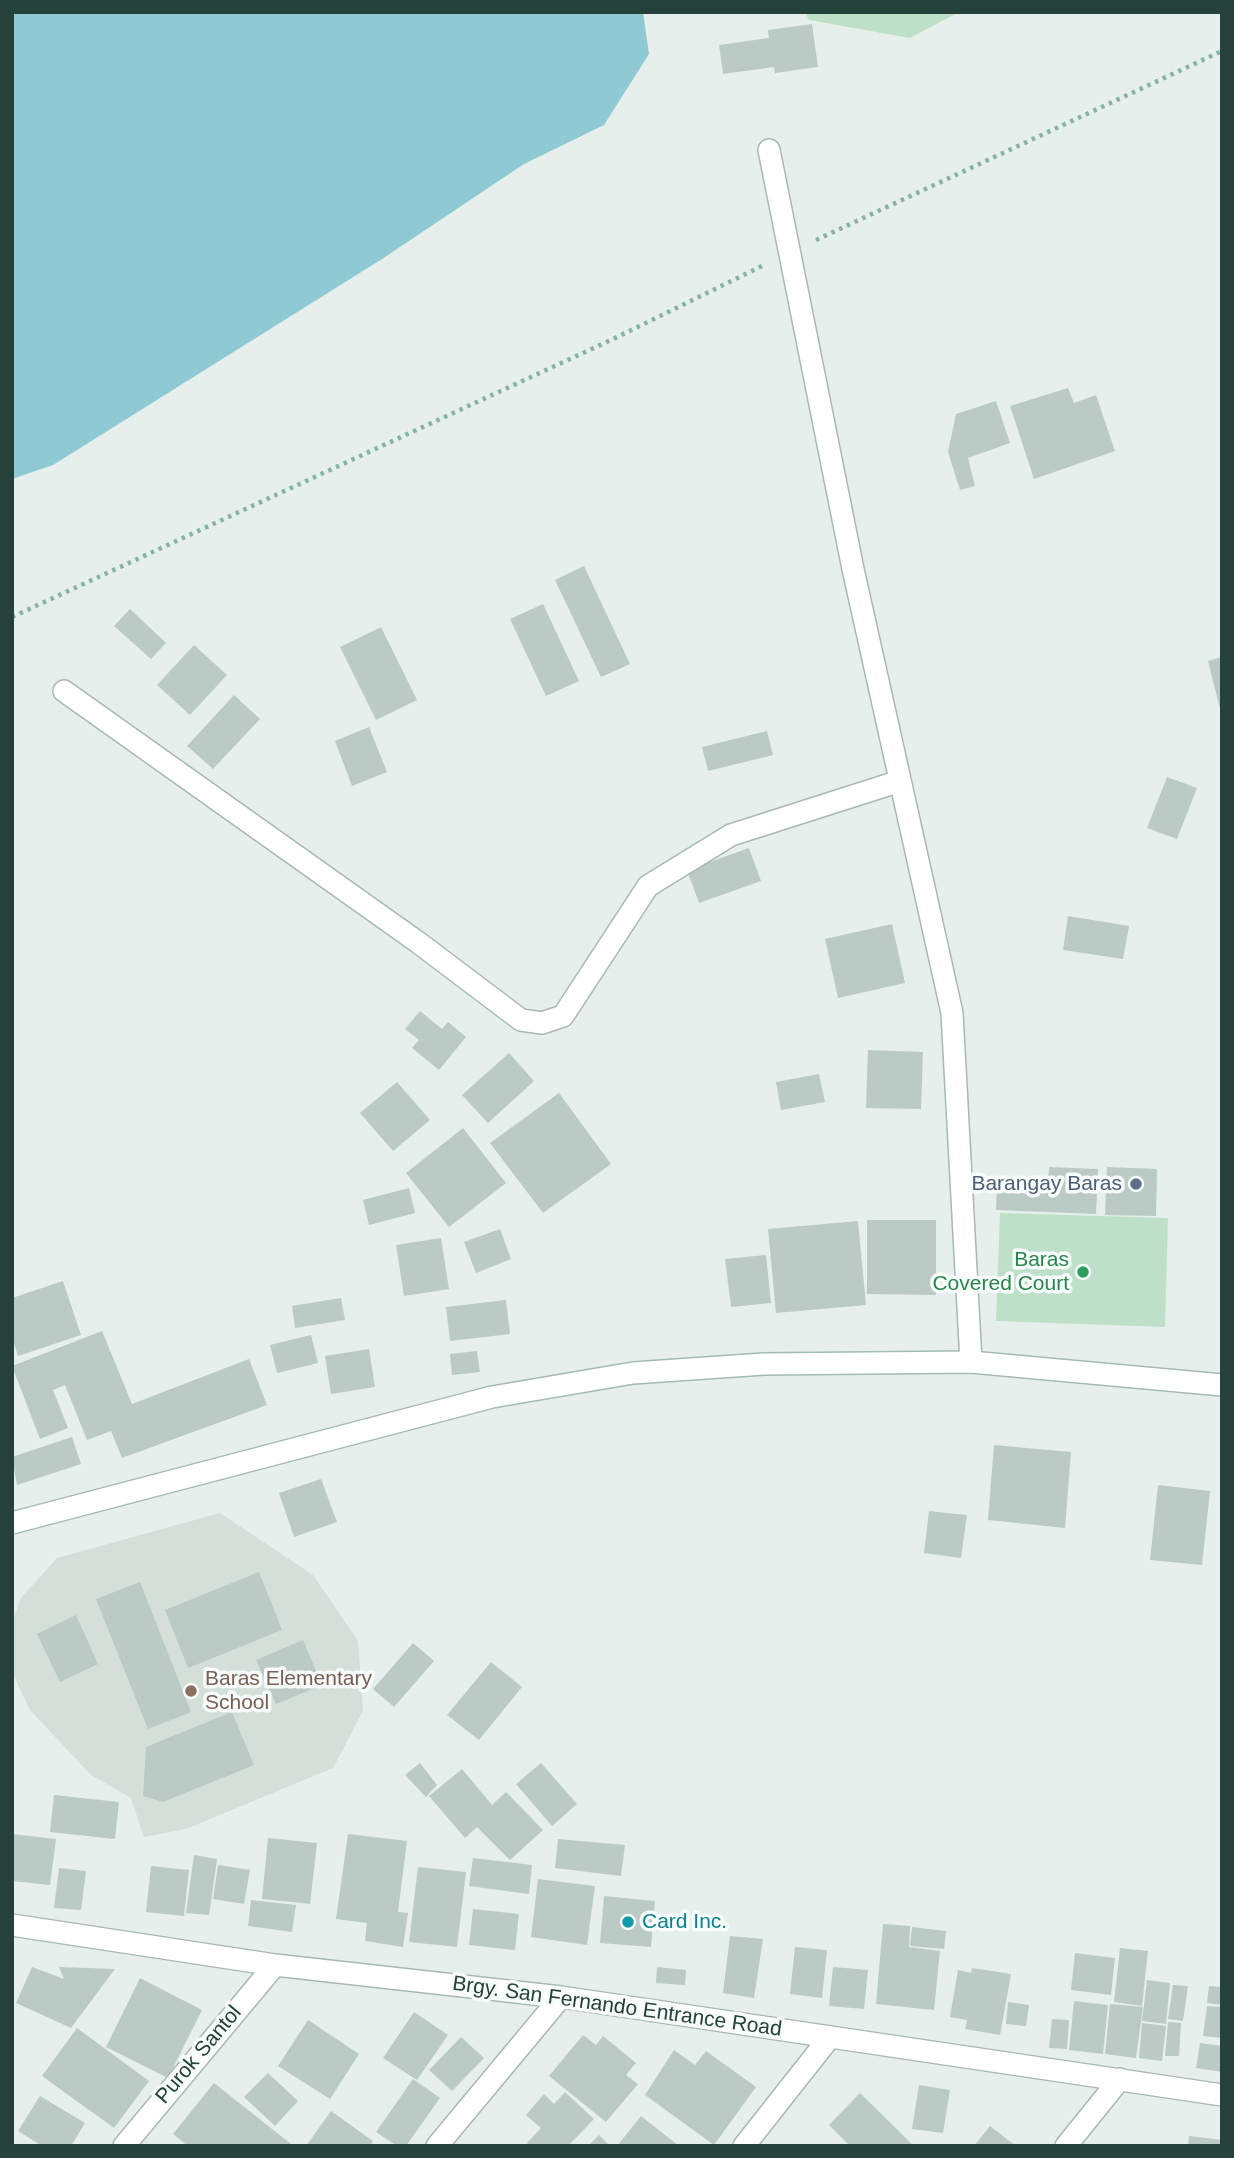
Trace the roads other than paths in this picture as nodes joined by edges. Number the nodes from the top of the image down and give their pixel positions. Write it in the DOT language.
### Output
graph roads {
  1 [pos="769,150"];
  2 [pos="64,691"];
  3 [pos="900,781"];
  4 [pos="971,1362"];
  5 [pos="1222,1385"];
  6 [pos="12,1523"];
  7 [pos="12,1925"];
  8 [pos="275,1965"];
  9 [pos="561,1997"];
  10 [pos="830,2037"];
  11 [pos="1120,2079"];
  12 [pos="1222,2095"];
  13 [pos="124,2146"];
  14 [pos="438,2146"];
  15 [pos="744,2146"];
  16 [pos="1066,2146"];
  1 -- 3 [label="street"];
  2 -- 3 [label="street"];
  3 -- 4 [label="street"];
  4 -- 5 [label="street"];
  4 -- 6 [label="street"];
  7 -- 8 [label="street, Brgy. San Fernando Entrance Road"];
  8 -- 9 [label="street, Brgy. San Fernando Entrance Road"];
  8 -- 13 [label="street, Purok Santol"];
  9 -- 10 [label="street, Brgy. San Fernando Entrance Road"];
  9 -- 14 [label="street"];
  10 -- 11 [label="street, Brgy. San Fernando Entrance Road"];
  10 -- 15 [label="street"];
  11 -- 12 [label="street, Brgy. San Fernando Entrance Road"];
  11 -- 16 [label="street"];
}
